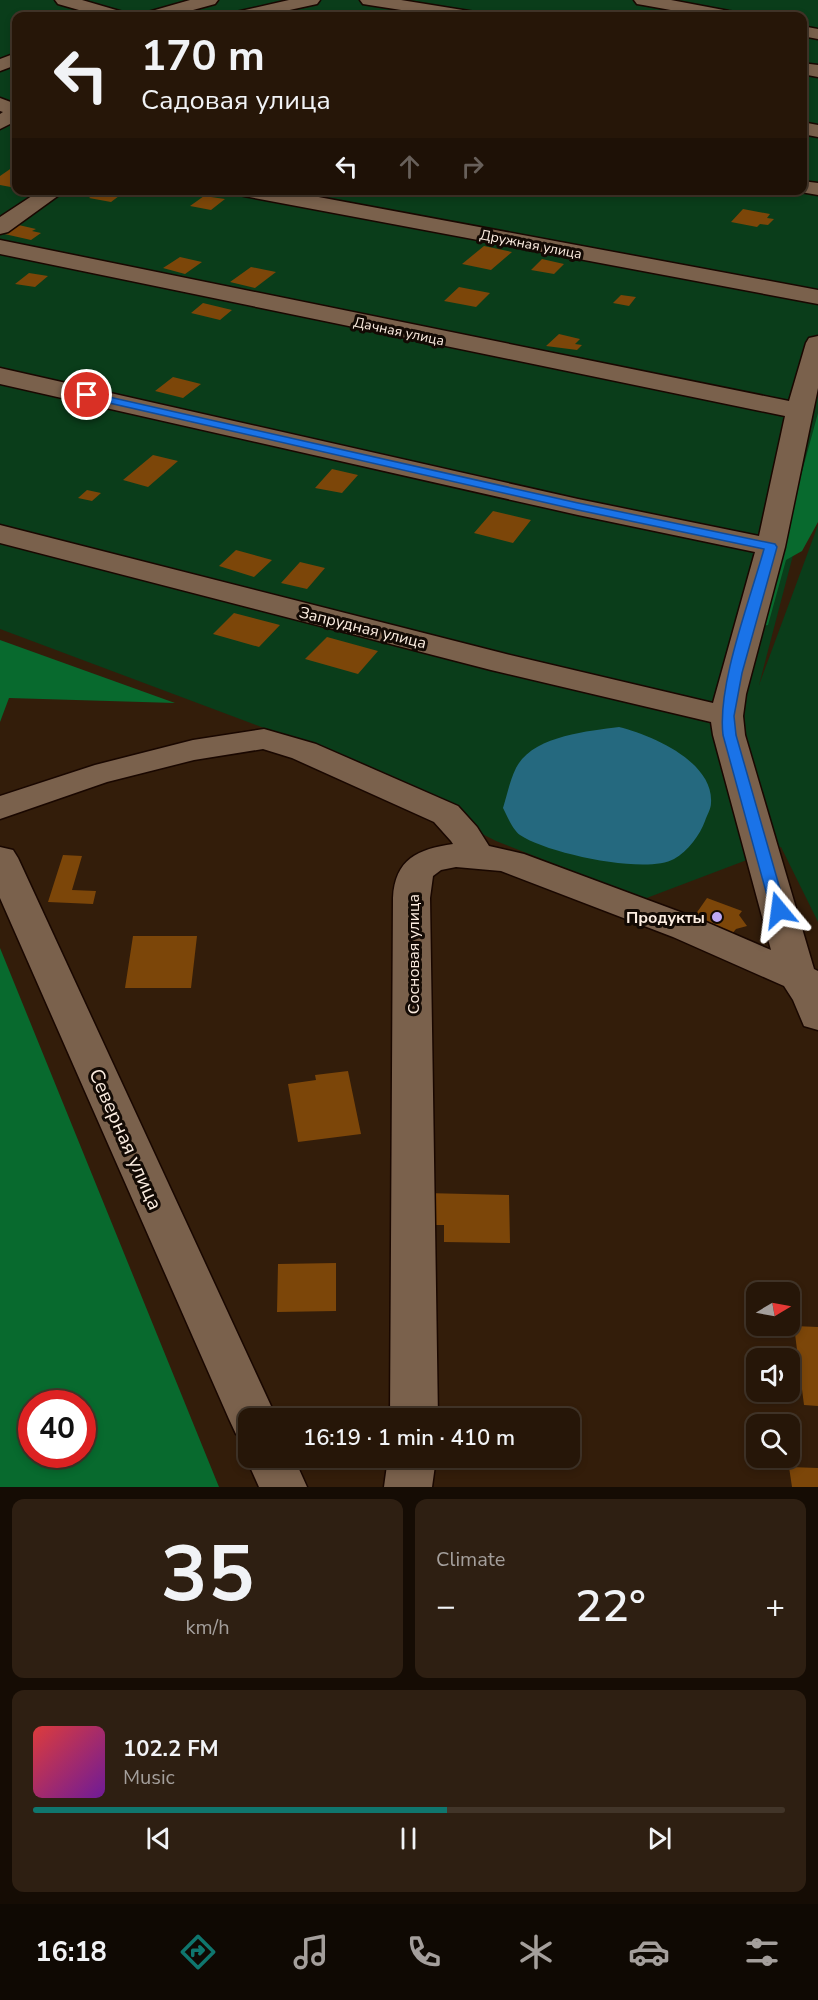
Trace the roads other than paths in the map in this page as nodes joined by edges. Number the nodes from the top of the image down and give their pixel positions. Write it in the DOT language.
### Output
graph roads {
  1 [pos="64,0"];
  2 [pos="208,0"];
  3 [pos="310,0"];
  4 [pos="369,0"];
  5 [pos="643,0"];
  6 [pos="104,12"];
  7 [pos="168,12"];
  8 [pos="259,12"];
  9 [pos="444,12"];
  10 [pos="708,12"];
  11 [pos="48,195"];
  12 [pos="271,195"];
  13 [pos="0,227"];
  14 [pos="0,247"];
  15 [pos="818,297"];
  16 [pos="818,343"];
  17 [pos="0,376"];
  18 [pos="799,411"];
  19 [pos="0,534"];
  20 [pos="771,547"];
  21 [pos="727,716"];
  22 [pos="0,808"];
  23 [pos="476,854"];
  24 [pos="0,858"];
  25 [pos="808,981"];
  26 [pos="818,1016"];
  27 [pos="248,1408"];
  28 [pos="414,1408"];
  29 [pos="274,1468"];
  30 [pos="411,1468"];
  31 [pos="283,1487"];
  32 [pos="408,1487"];
  1 -- 6 [label="street"];
  2 -- 7 [label="street"];
  3 -- 8 [label="street"];
  4 -- 9 [label="street"];
  5 -- 10 [label="street"];
  11 -- 13 [label="street"];
  12 -- 15 [label="street, Дружная улица"];
  14 -- 18 [label="street, Дачная улица"];
  16 -- 18 [label="street"];
  17 -- 20 [label="street"];
  18 -- 20 [label="street"];
  19 -- 21 [label="street, Запрудная улица"];
  20 -- 21 [label="street"];
  21 -- 25 [label="street"];
  22 -- 23 [label="street"];
  23 -- 25 [label="street, Сосновая улица"];
  23 -- 28 [label="street, Сосновая улица"];
  24 -- 27 [label="street, Северная улица"];
  25 -- 26 [label="street"];
  29 -- 31 [label="street"];
  30 -- 32 [label="street"];
}
